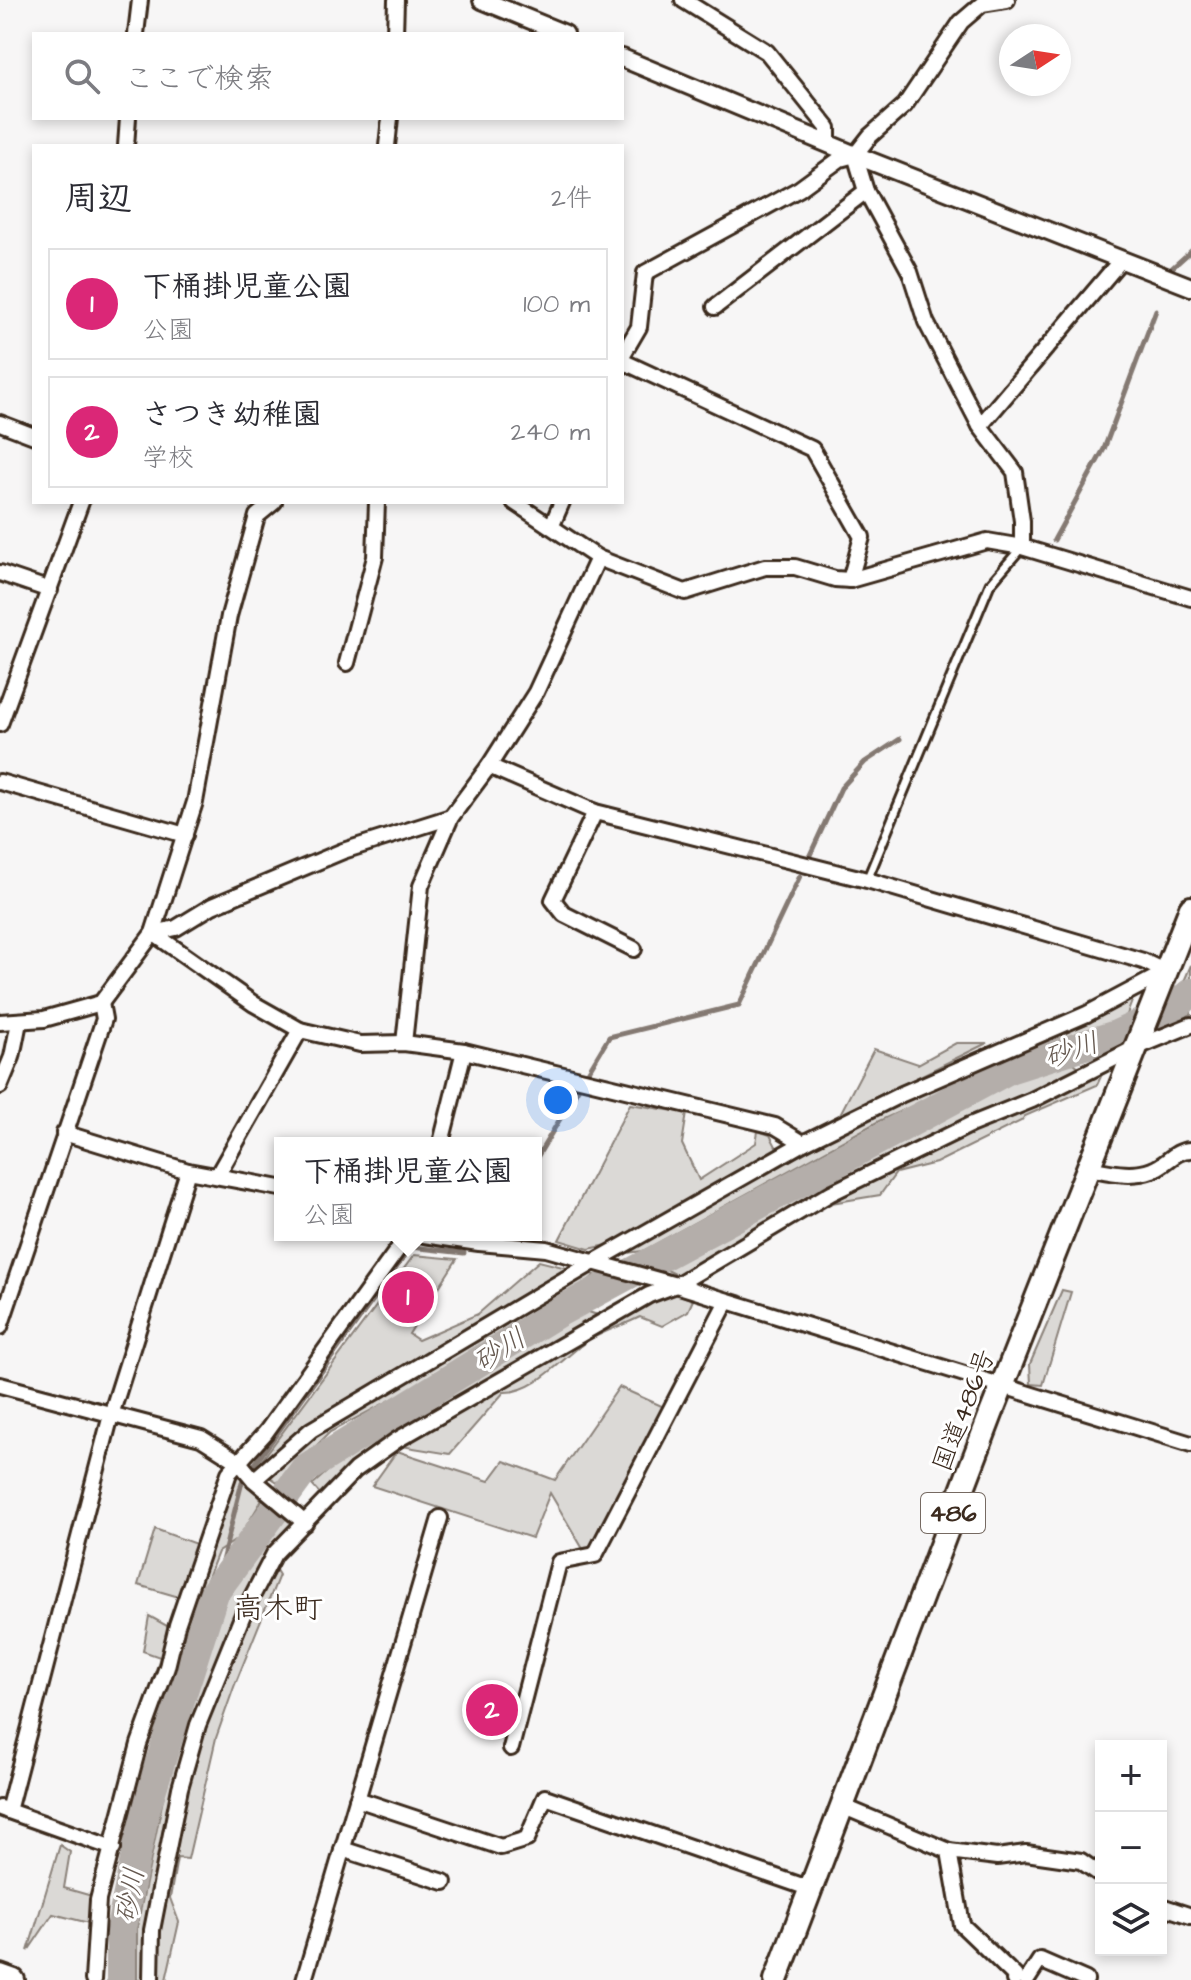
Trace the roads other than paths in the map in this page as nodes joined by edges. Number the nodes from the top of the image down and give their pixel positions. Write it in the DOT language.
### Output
graph roads {
  1 [pos="140,0"];
  2 [pos="396,0"];
  3 [pos="482,0"];
  4 [pos="683,0"];
  5 [pos="1007,0"];
  6 [pos="136,32"];
  7 [pos="395,32"];
  8 [pos="560,32"];
  9 [pos="624,59"];
  10 [pos="128,120"];
  11 [pos="390,120"];
  12 [pos="828,143"];
  13 [pos="126,144"];
  14 [pos="387,144"];
  15 [pos="855,155"];
  16 [pos="866,191"];
  17 [pos="1121,260"];
  18 [pos="1191,287"];
  19 [pos="715,307"];
  20 [pos="624,354"];
  21 [pos="624,359"];
  22 [pos="0,423"];
  23 [pos="980,426"];
  24 [pos="32,435"];
  25 [pos="80,504"];
  26 [pos="272,504"];
  27 [pos="377,504"];
  28 [pos="517,504"];
  29 [pos="561,504"];
  30 [pos="552,525"];
  31 [pos="1022,547"];
  32 [pos="598,558"];
  33 [pos="0,573"];
  34 [pos="850,580"];
  35 [pos="50,590"];
  36 [pos="1191,598"];
  37 [pos="347,663"];
  38 [pos="0,724"];
  39 [pos="489,766"];
  40 [pos="0,782"];
  41 [pos="595,812"];
  42 [pos="451,817"];
  43 [pos="185,835"];
  44 [pos="867,880"];
  45 [pos="1191,908"];
  46 [pos="153,933"];
  47 [pos="634,949"];
  48 [pos="1162,981"];
  49 [pos="101,1003"];
  50 [pos="0,1022"];
  51 [pos="19,1022"];
  52 [pos="1191,1025"];
  53 [pos="300,1030"];
  54 [pos="404,1043"];
  55 [pos="1135,1048"];
  56 [pos="464,1051"];
  57 [pos="0,1086"];
  58 [pos="64,1133"];
  59 [pos="442,1137"];
  60 [pos="803,1143"];
  61 [pos="1191,1150"];
  62 [pos="1088,1168"];
  63 [pos="188,1171"];
  64 [pos="217,1176"];
  65 [pos="274,1187"];
  66 [pos="404,1241"];
  67 [pos="465,1241"];
  68 [pos="594,1262"];
  69 [pos="676,1285"];
  70 [pos="727,1301"];
  71 [pos="0,1327"];
  72 [pos="0,1385"];
  73 [pos="1002,1387"];
  74 [pos="111,1415"];
  75 [pos="1191,1444"];
  76 [pos="239,1462"];
  77 [pos="254,1480"];
  78 [pos="440,1518"];
  79 [pos="305,1523"];
  80 [pos="511,1748"];
  81 [pos="357,1799"];
  82 [pos="842,1806"];
  83 [pos="4,1810"];
  84 [pos="113,1848"];
  85 [pos="342,1849"];
  86 [pos="949,1851"];
  87 [pos="1095,1871"];
  88 [pos="444,1882"];
  89 [pos="811,1889"];
  90 [pos="1167,1908"];
  91 [pos="1191,1916"];
  92 [pos="0,1975"];
  93 [pos="1019,1979"];
  94 [pos="14,1980"];
  95 [pos="93,1980"];
  96 [pos="151,1980"];
  97 [pos="304,1980"];
  98 [pos="776,1980"];
  99 [pos="1086,1980"];
  1 -- 6 [label="street"];
  2 -- 7 [label="street"];
  3 -- 8 [label="street"];
  4 -- 12 [label="street"];
  5 -- 15 [label="street"];
  9 -- 12 [label="street"];
  10 -- 13 [label="street"];
  11 -- 14 [label="street"];
  12 -- 15 [label="street"];
  15 -- 16 [label="street"];
  15 -- 17 [label="street"];
  15 -- 20 [label="street"];
  16 -- 19 [label="street"];
  16 -- 23 [label="street"];
  17 -- 18 [label="street"];
  17 -- 23 [label="street"];
  21 -- 34 [label="street"];
  22 -- 24 [label="street"];
  23 -- 31 [label="street"];
  25 -- 35 [label="street"];
  26 -- 43 [label="street"];
  27 -- 37 [label="street"];
  28 -- 30 [label="street"];
  29 -- 30 [label="street"];
  30 -- 32 [label="street"];
  31 -- 34 [label="street"];
  31 -- 36 [label="street"];
  31 -- 44 [label="lane"];
  32 -- 34 [label="street"];
  32 -- 39 [label="street"];
  33 -- 35 [label="street"];
  35 -- 38 [label="street"];
  39 -- 41 [label="street"];
  39 -- 42 [label="street"];
  40 -- 43 [label="street"];
  41 -- 44 [label="street"];
  41 -- 47 [label="street"];
  42 -- 46 [label="street"];
  42 -- 54 [label="street"];
  43 -- 46 [label="street"];
  44 -- 48 [label="street"];
  45 -- 48 [label="highway, 国道486号 / 486"];
  46 -- 49 [label="street"];
  46 -- 53 [label="street"];
  48 -- 55 [label="highway, 国道486号 / 486"];
  48 -- 60 [label="street"];
  49 -- 51 [label="street"];
  49 -- 58 [label="street"];
  50 -- 51 [label="street"];
  51 -- 57 [label="street"];
  52 -- 55 [label="street"];
  53 -- 54 [label="street"];
  53 -- 64 [label="street"];
  54 -- 56 [label="street"];
  55 -- 62 [label="highway, 国道486号 / 486"];
  55 -- 69 [label="street"];
  56 -- 59 [label="street"];
  56 -- 60 [label="street"];
  58 -- 63 [label="street"];
  58 -- 71 [label="street"];
  60 -- 68 [label="street"];
  61 -- 62 [label="street"];
  62 -- 73 [label="highway, 国道486号 / 486"];
  63 -- 64 [label="street"];
  63 -- 74 [label="street"];
  64 -- 65 [label="street"];
  66 -- 76 [label="street"];
  67 -- 68 [label="street"];
  68 -- 69 [label="street"];
  68 -- 77 [label="street"];
  69 -- 70 [label="street"];
  69 -- 79 [label="street"];
  70 -- 73 [label="street"];
  70 -- 80 [label="street"];
  72 -- 74 [label="street"];
  73 -- 75 [label="street"];
  73 -- 82 [label="highway, 国道486号 / 486"];
  74 -- 76 [label="street"];
  74 -- 83 [label="street"];
  76 -- 77 [label="street"];
  76 -- 84 [label="street"];
  77 -- 79 [label="street"];
  78 -- 81 [label="street"];
  79 -- 96 [label="street"];
  81 -- 85 [label="street"];
  81 -- 89 [label="street"];
  82 -- 86 [label="street"];
  82 -- 89 [label="highway, 国道486号 / 486"];
  83 -- 84 [label="street"];
  84 -- 95 [label="street"];
  85 -- 88 [label="street"];
  85 -- 97 [label="street"];
  86 -- 87 [label="street"];
  86 -- 93 [label="street"];
  89 -- 98 [label="highway, 国道486号 / 486"];
  90 -- 91 [label="street"];
  92 -- 94 [label="main road"];
  93 -- 99 [label="street"];
}
